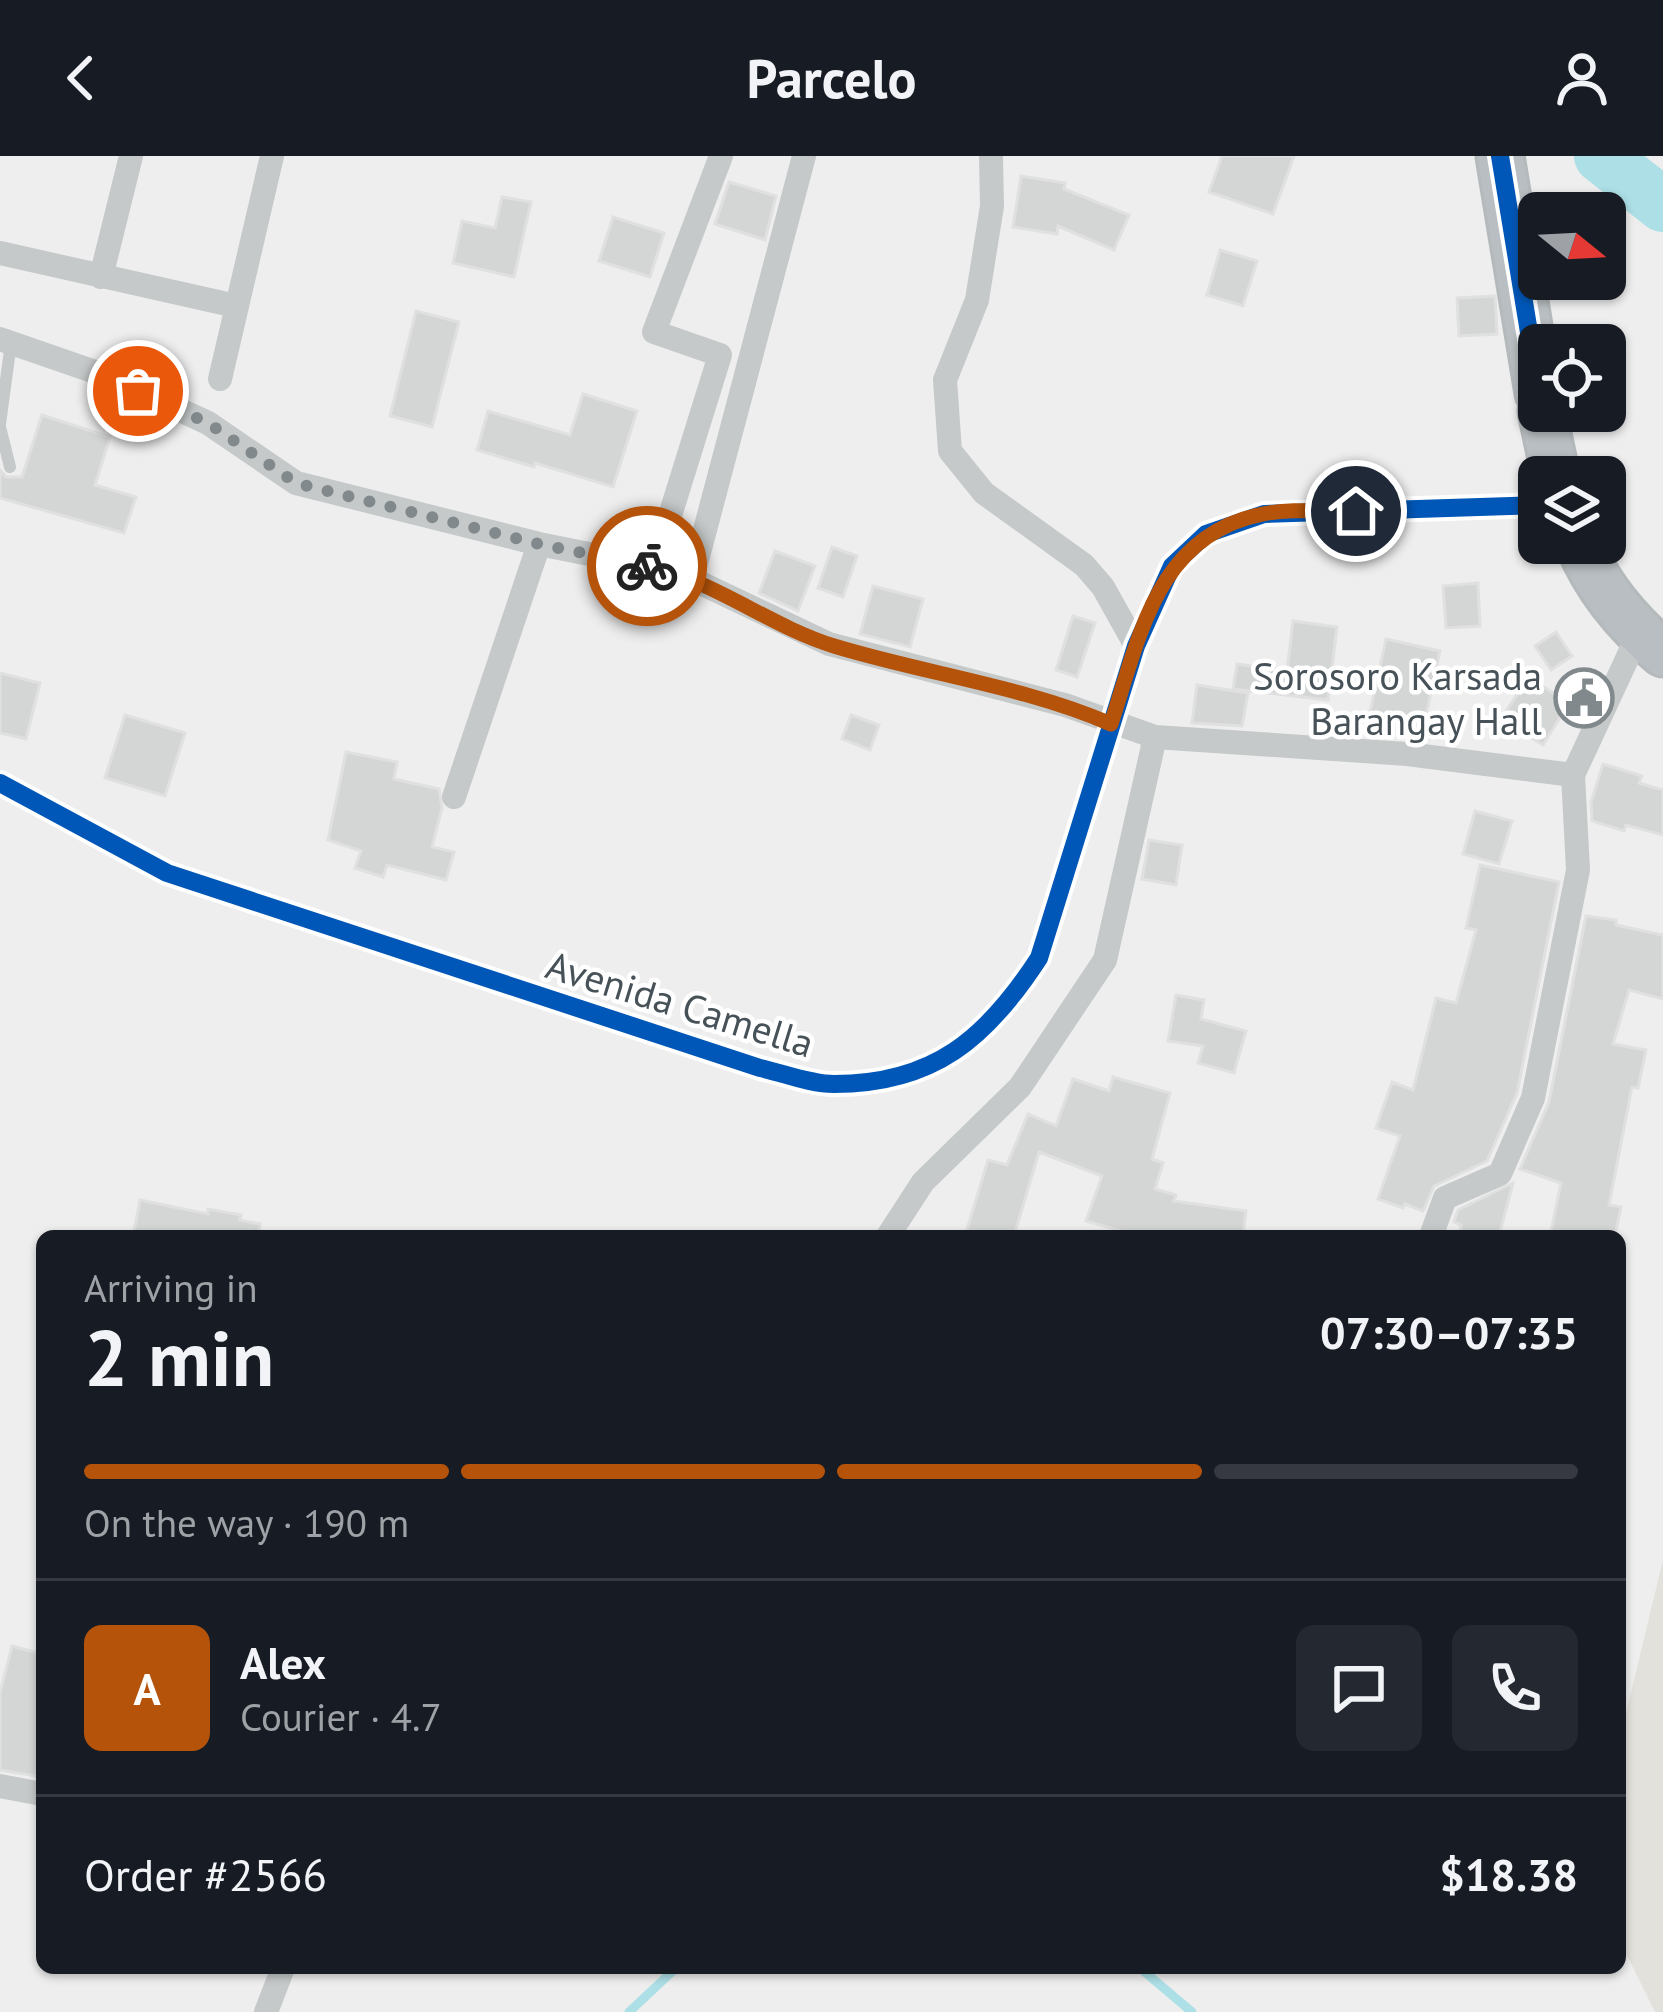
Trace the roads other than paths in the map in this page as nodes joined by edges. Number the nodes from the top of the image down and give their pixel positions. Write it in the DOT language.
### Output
graph roads {
  1 [pos="131,156"];
  2 [pos="272,156"];
  3 [pos="721,156"];
  4 [pos="804,156"];
  5 [pos="991,156"];
  6 [pos="1501,156"];
  7 [pos="0,253"];
  8 [pos="101,278"];
  9 [pos="236,306"];
  10 [pos="1528,324"];
  11 [pos="5,341"];
  12 [pos="220,379"];
  13 [pos="0,425"];
  14 [pos="10,467"];
  15 [pos="1518,506"];
  16 [pos="539,544"];
  17 [pos="1588,564"];
  18 [pos="654,567"];
  19 [pos="692,579"];
  20 [pos="1651,643"];
  21 [pos="1136,646"];
  22 [pos="1111,724"];
  23 [pos="1155,737"];
  24 [pos="1573,776"];
  25 [pos="0,783"];
  26 [pos="454,797"];
  27 [pos="892,1230"];
  28 [pos="1433,1230"];
  29 [pos="0,1786"];
  30 [pos="36,1793"];
  31 [pos="281,1974"];
  32 [pos="266,2012"];
  1 -- 8 [label="street"];
  2 -- 9 [label="street"];
  3 -- 18 [label="street"];
  4 -- 19 [label="street"];
  5 -- 21 [label="street"];
  6 -- 10 [label="highway"];
  7 -- 8 [label="street"];
  8 -- 9 [label="street"];
  9 -- 12 [label="street"];
  11 -- 13 [label="lane"];
  11 -- 16 [label="street"];
  13 -- 14 [label="lane"];
  15 -- 21 [label="street, Avenida Camella"];
  16 -- 18 [label="street"];
  16 -- 26 [label="street"];
  17 -- 20 [label="highway"];
  18 -- 19 [label="street"];
  19 -- 22 [label="street"];
  20 -- 24 [label="street"];
  21 -- 22 [label="street, Avenida Camella"];
  22 -- 23 [label="street"];
  22 -- 25 [label="street, Avenida Camella"];
  23 -- 24 [label="street"];
  23 -- 27 [label="street"];
  24 -- 28 [label="street"];
  29 -- 30 [label="street"];
  31 -- 32 [label="street"];
}
